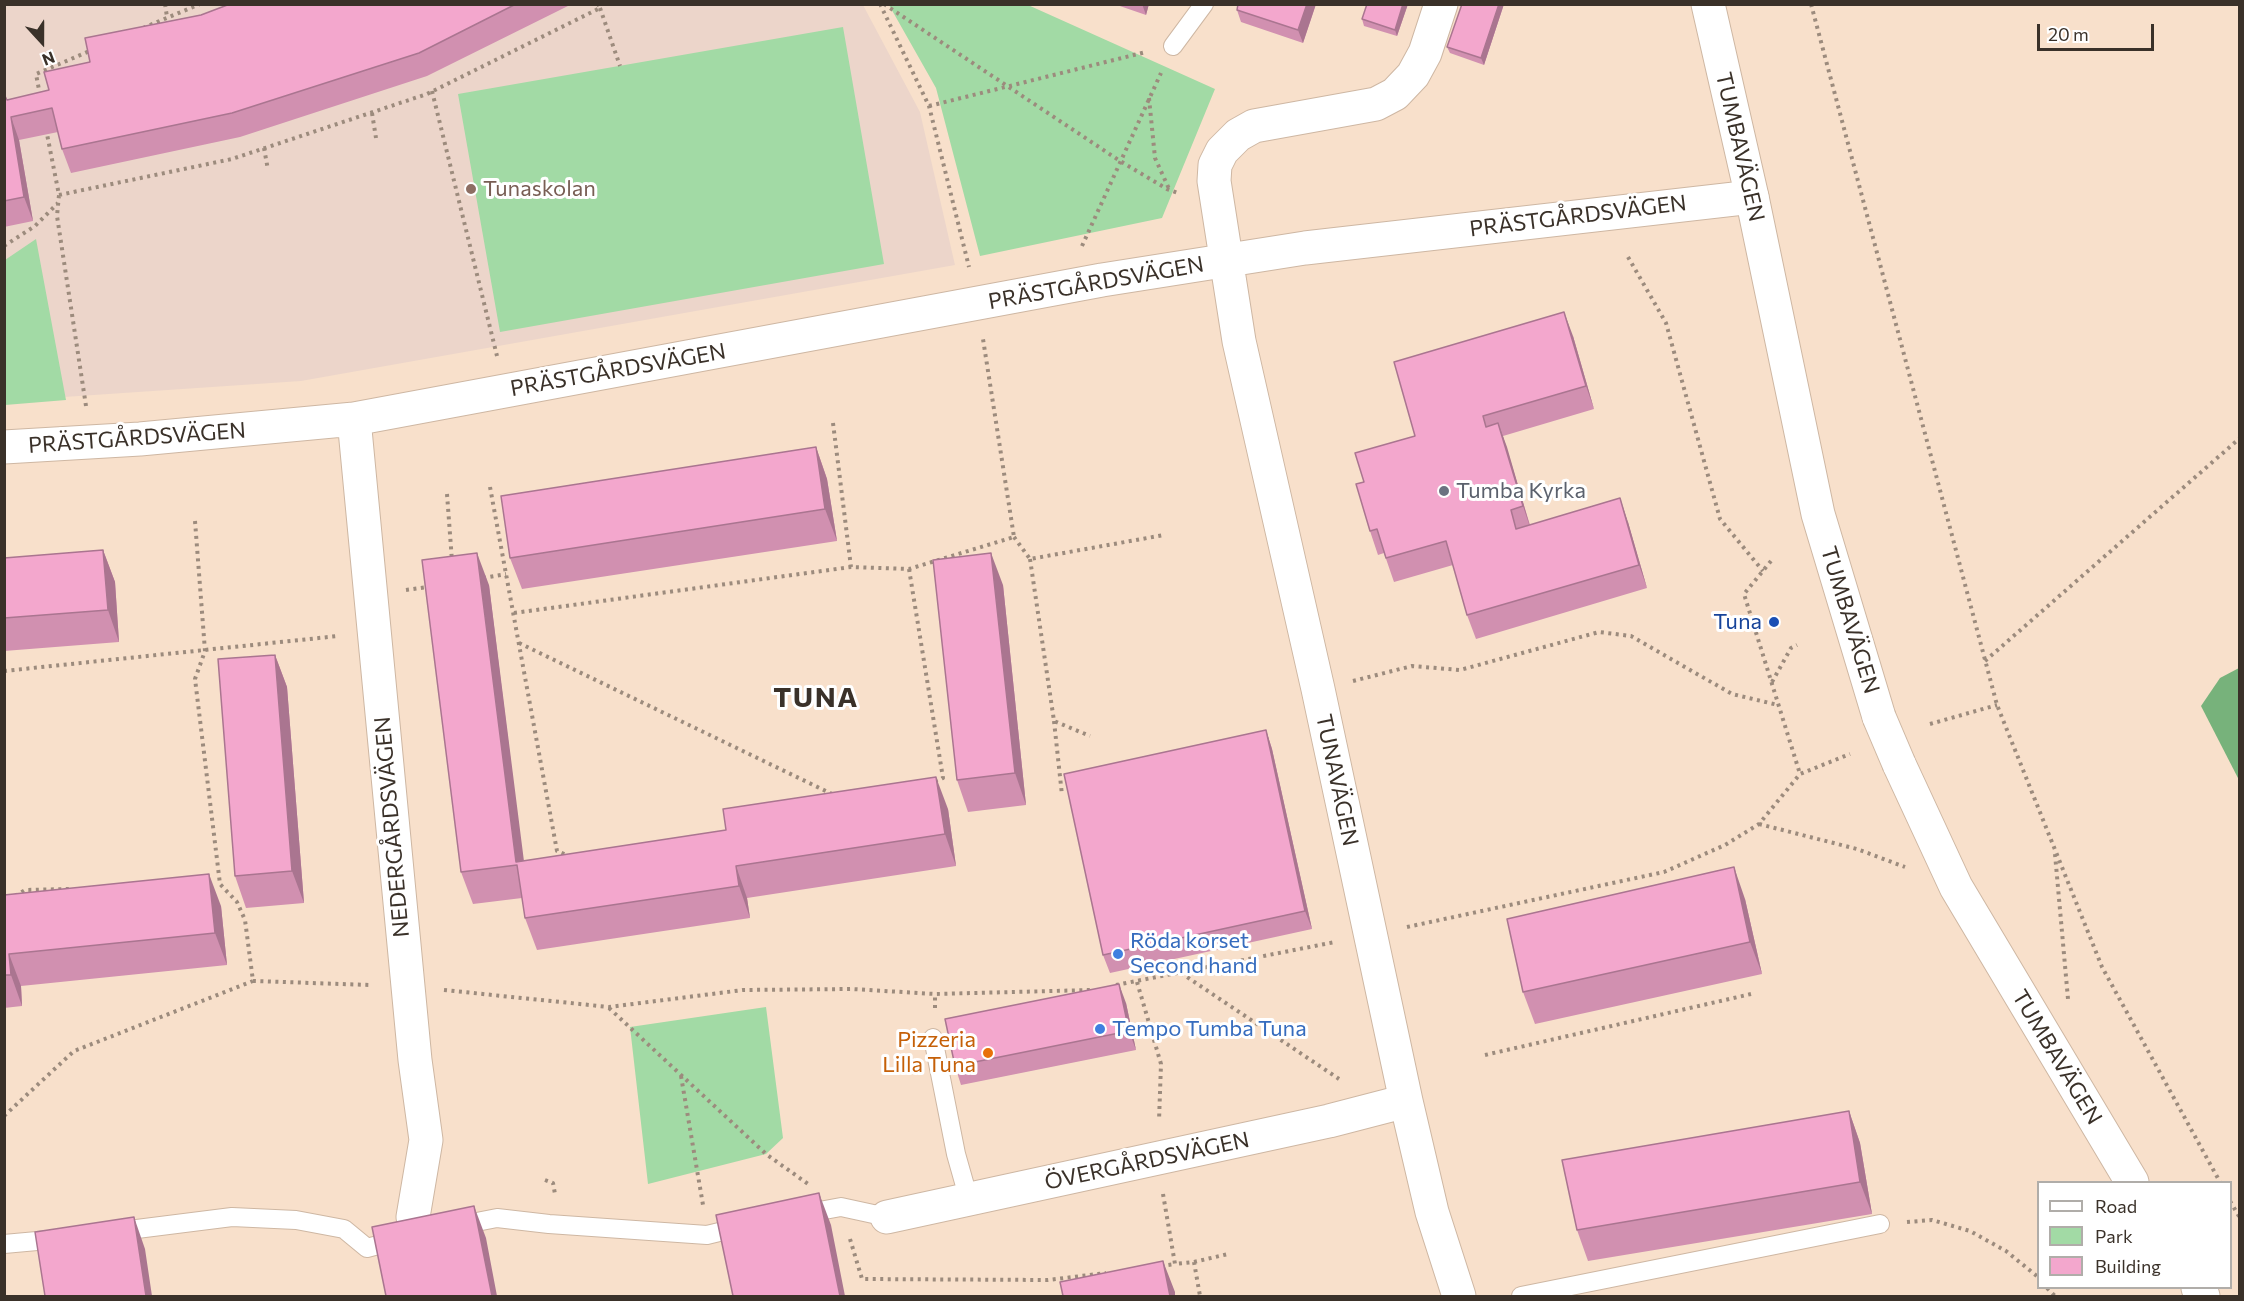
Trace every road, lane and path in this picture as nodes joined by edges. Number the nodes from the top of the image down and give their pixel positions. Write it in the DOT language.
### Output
graph roads {
  1 [pos="165,4"];
  2 [pos="200,4"];
  3 [pos="882,4"];
  4 [pos="1204,4"];
  5 [pos="1441,4"];
  6 [pos="1707,4"];
  7 [pos="1811,4"];
  8 [pos="599,6"];
  9 [pos="167,17"];
  10 [pos="134,31"];
  11 [pos="101,46"];
  12 [pos="1173,46"];
  13 [pos="620,66"];
  14 [pos="1010,86"];
  15 [pos="432,91"];
  16 [pos="40,96"];
  17 [pos="1149,97"];
  18 [pos="929,106"];
  19 [pos="372,112"];
  20 [pos="44,118"];
  21 [pos="376,138"];
  22 [pos="264,148"];
  23 [pos="1120,161"];
  24 [pos="268,170"];
  25 [pos="1170,191"];
  26 [pos="59,195"];
  27 [pos="1752,197"];
  28 [pos="58,202"];
  29 [pos="1218,206"];
  30 [pos="4,246"];
  31 [pos="1078,255"];
  32 [pos="1628,257"];
  33 [pos="1227,260"];
  34 [pos="978,303"];
  35 [pos="498,360"];
  36 [pos="86,408"];
  37 [pos="354,419"];
  38 [pos="833,423"];
  39 [pos="2240,438"];
  40 [pos="4,447"];
  41 [pos="490,487"];
  42 [pos="447,494"];
  43 [pos="195,521"];
  44 [pos="1164,535"];
  45 [pos="1014,537"];
  46 [pos="1030,559"];
  47 [pos="1772,561"];
  48 [pos="851,567"];
  49 [pos="909,569"];
  50 [pos="1763,571"];
  51 [pos="453,572"];
  52 [pos="506,574"];
  53 [pos="474,579"];
  54 [pos="432,586"];
  55 [pos="370,595"];
  56 [pos="514,613"];
  57 [pos="373,632"];
  58 [pos="519,643"];
  59 [pos="1797,645"];
  60 [pos="205,651"];
  61 [pos="1985,661"];
  62 [pos="4,671"];
  63 [pos="1772,683"];
  64 [pos="1318,689"];
  65 [pos="1778,705"];
  66 [pos="1997,705"];
  67 [pos="1054,721"];
  68 [pos="1930,724"];
  69 [pos="1090,736"];
  70 [pos="1850,754"];
  71 [pos="1800,774"];
  72 [pos="925,785"];
  73 [pos="1062,795"];
  74 [pos="826,797"];
  75 [pos="1759,824"];
  76 [pos="2055,849"];
  77 [pos="580,855"];
  78 [pos="208,884"];
  79 [pos="220,884"];
  80 [pos="1956,887"];
  81 [pos="71,889"];
  82 [pos="4,902"];
  83 [pos="1370,935"];
  84 [pos="1180,973"];
  85 [pos="253,981"];
  86 [pos="1137,982"];
  87 [pos="407,987"];
  88 [pos="1109,987"];
  89 [pos="1098,989"];
  90 [pos="1751,994"];
  91 [pos="2068,999"];
  92 [pos="609,1008"];
  93 [pos="933,1038"];
  94 [pos="1485,1054"];
  95 [pos="681,1075"];
  96 [pos="1394,1104"];
  97 [pos="4,1116"];
  98 [pos="1158,1159"];
  99 [pos="2131,1181"];
  100 [pos="2219,1181"];
  101 [pos="969,1200"];
  102 [pos="2232,1204"];
  103 [pos="841,1207"];
  104 [pos="788,1217"];
  105 [pos="887,1217"];
  106 [pos="2240,1218"];
  107 [pos="766,1221"];
  108 [pos="1880,1224"];
  109 [pos="99,1234"];
  110 [pos="417,1234"];
  111 [pos="707,1235"];
  112 [pos="76,1239"];
  113 [pos="4,1244"];
  114 [pos="1228,1254"];
  115 [pos="1194,1262"];
  116 [pos="1175,1264"];
  117 [pos="1152,1267"];
  118 [pos="1117,1271"];
  119 [pos="2037,1276"];
  120 [pos="1200,1296"];
  121 [pos="1459,1296"];
  122 [pos="1521,1296"];
  1 -- 9 [label="path"];
  2 -- 9 [label="path"];
  3 -- 14 [label="path"];
  3 -- 18 [label="path"];
  4 -- 12 [label="lane"];
  5 -- 29 [label="street, PRÄSTGÅRDSVÄGEN"];
  6 -- 27 [label="street, TUMBAVÄGEN"];
  7 -- 61 [label="path"];
  8 -- 13 [label="path"];
  8 -- 15 [label="path"];
  9 -- 10 [label="path"];
  11 -- 16 [label="path"];
  12 -- 14 [label="path"];
  12 -- 17 [label="path"];
  14 -- 18 [label="path"];
  14 -- 23 [label="path"];
  15 -- 19 [label="path"];
  15 -- 35 [label="path"];
  17 -- 23 [label="path"];
  17 -- 25 [label="path"];
  18 -- 34 [label="path"];
  19 -- 21 [label="path"];
  19 -- 22 [label="path"];
  20 -- 26 [label="path"];
  22 -- 24 [label="path"];
  22 -- 26 [label="path"];
  23 -- 25 [label="path"];
  23 -- 31 [label="path"];
  25 -- 29 [label="path"];
  26 -- 28 [label="path"];
  27 -- 33 [label="street, PRÄSTGÅRDSVÄGEN"];
  27 -- 80 [label="street, TUMBAVÄGEN, bridge"];
  28 -- 30 [label="path"];
  28 -- 36 [label="path"];
  29 -- 33 [label="street, PRÄSTGÅRDSVÄGEN"];
  32 -- 50 [label="path"];
  33 -- 34 [label="street, PRÄSTGÅRDSVÄGEN"];
  33 -- 64 [label="street, TUNAVÄGEN"];
  34 -- 37 [label="street, PRÄSTGÅRDSVÄGEN"];
  34 -- 45 [label="path"];
  37 -- 40 [label="street, PRÄSTGÅRDSVÄGEN"];
  37 -- 55 [label="street, NEDERGÅRDSVÄGEN"];
  38 -- 48 [label="path"];
  39 -- 61 [label="path"];
  41 -- 52 [label="path"];
  42 -- 51 [label="path"];
  43 -- 60 [label="path"];
  44 -- 46 [label="path"];
  45 -- 46 [label="path"];
  45 -- 49 [label="path"];
  46 -- 67 [label="path"];
  47 -- 50 [label="path"];
  48 -- 49 [label="path"];
  48 -- 56 [label="path"];
  49 -- 72 [label="path"];
  50 -- 63 [label="path"];
  52 -- 53 [label="path"];
  52 -- 56 [label="path"];
  54 -- 55 [label="path"];
  55 -- 57 [label="street, NEDERGÅRDSVÄGEN"];
  56 -- 58 [label="path"];
  57 -- 60 [label="path"];
  57 -- 87 [label="street, NEDERGÅRDSVÄGEN"];
  58 -- 74 [label="path"];
  58 -- 77 [label="path"];
  59 -- 63 [label="path"];
  60 -- 62 [label="path"];
  60 -- 79 [label="path"];
  61 -- 66 [label="path"];
  63 -- 65 [label="path"];
  64 -- 65 [label="path"];
  64 -- 83 [label="street, TUNAVÄGEN"];
  65 -- 71 [label="path"];
  66 -- 68 [label="path"];
  66 -- 76 [label="path"];
  67 -- 69 [label="path"];
  67 -- 73 [label="path"];
  70 -- 71 [label="path"];
  71 -- 75 [label="path"];
  75 -- 80 [label="path"];
  75 -- 83 [label="path"];
  76 -- 91 [label="path"];
  76 -- 100 [label="path"];
  78 -- 79 [label="path"];
  79 -- 85 [label="path"];
  80 -- 99 [label="street, TUMBAVÄGEN"];
  81 -- 82 [label="path"];
  83 -- 84 [label="path"];
  83 -- 96 [label="street, TUNAVÄGEN"];
  84 -- 86 [label="path"];
  84 -- 96 [label="path"];
  85 -- 87 [label="path"];
  85 -- 97 [label="path"];
  86 -- 88 [label="path"];
  86 -- 98 [label="path"];
  87 -- 92 [label="path"];
  87 -- 110 [label="street, NEDERGÅRDSVÄGEN"];
  89 -- 92 [label="path"];
  90 -- 94 [label="path"];
  92 -- 95 [label="path"];
  93 -- 101 [label="lane"];
  95 -- 103 [label="path"];
  95 -- 111 [label="path"];
  96 -- 98 [label="street, ÖVERGÅRDSVÄGEN"];
  96 -- 121 [label="street, TUNAVÄGEN"];
  98 -- 101 [label="street, ÖVERGÅRDSVÄGEN"];
  98 -- 116 [label="path"];
  101 -- 105 [label="street, ÖVERGÅRDSVÄGEN"];
  102 -- 106 [label="path"];
  103 -- 104 [label="lane"];
  103 -- 105 [label="lane"];
  103 -- 118 [label="path"];
  107 -- 111 [label="lane"];
  108 -- 119 [label="path"];
  108 -- 122 [label="lane"];
  109 -- 110 [label="lane"];
  110 -- 111 [label="lane"];
  112 -- 113 [label="lane"];
  114 -- 115 [label="path"];
  115 -- 116 [label="path"];
  115 -- 120 [label="path"];
  116 -- 117 [label="path"];
}
